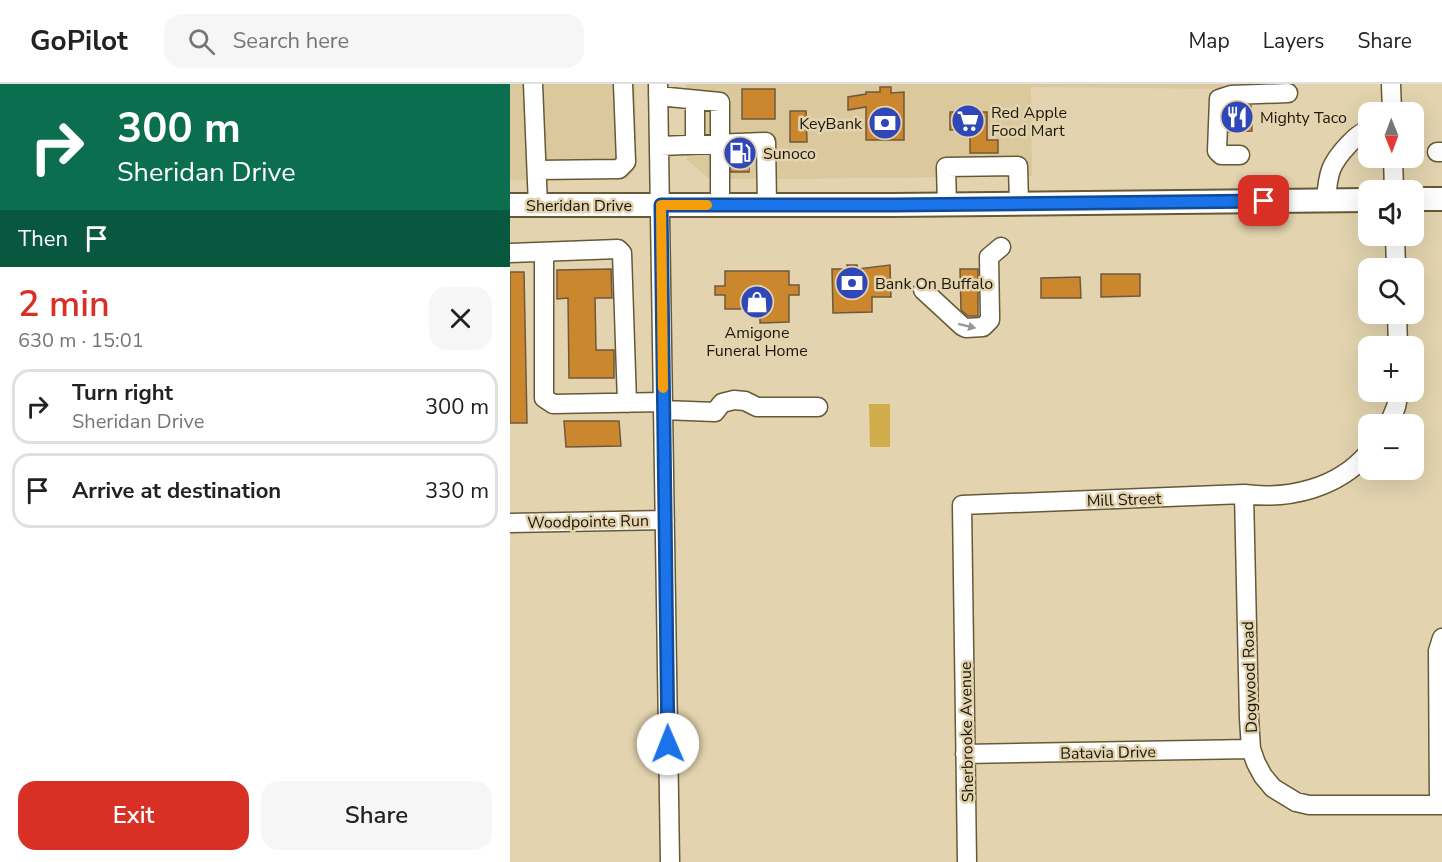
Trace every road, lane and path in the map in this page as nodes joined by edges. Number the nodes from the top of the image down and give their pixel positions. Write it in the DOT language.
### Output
graph roads {
  1 [pos="534,84"];
  2 [pos="624,84"];
  3 [pos="1391,84"];
  4 [pos="658,90"];
  5 [pos="1288,93"];
  6 [pos="700,95"];
  7 [pos="1392,102"];
  8 [pos="1358,135"];
  9 [pos="720,142"];
  10 [pos="695,144"];
  11 [pos="660,146"];
  12 [pos="1240,154"];
  13 [pos="742,166"];
  14 [pos="537,170"];
  15 [pos="1424,199"];
  16 [pos="1442,199"];
  17 [pos="1326,200"];
  18 [pos="1358,200"];
  19 [pos="720,204"];
  20 [pos="947,204"];
  21 [pos="1019,204"];
  22 [pos="510,205"];
  23 [pos="661,205"];
  24 [pos="767,205"];
  25 [pos="538,206"];
  26 [pos="1001,247"];
  27 [pos="544,252"];
  28 [pos="510,253"];
  29 [pos="923,290"];
  30 [pos="627,403"];
  31 [pos="663,406"];
  32 [pos="818,407"];
  33 [pos="1358,462"];
  34 [pos="1244,494"];
  35 [pos="665,520"];
  36 [pos="510,523"];
  37 [pos="965,601"];
  38 [pos="1442,638"];
  39 [pos="1251,750"];
  40 [pos="966,754"];
  41 [pos="1440,805"];
  42 [pos="670,862"];
  43 [pos="967,862"];
  1 -- 14 [label="street"];
  2 -- 14 [label="street"];
  3 -- 7 [label="street"];
  4 -- 6 [label="street"];
  4 -- 11 [label="street"];
  5 -- 12 [label="street"];
  6 -- 9 [label="street"];
  6 -- 10 [label="street"];
  8 -- 17 [label="street"];
  9 -- 10 [label="street"];
  9 -- 13 [label="street"];
  9 -- 13 [label="street"];
  10 -- 11 [label="street"];
  11 -- 23 [label="street"];
  13 -- 19 [label="street"];
  13 -- 24 [label="street"];
  14 -- 25 [label="street"];
  15 -- 16 [label="main road"];
  17 -- 18 [label="main road, Sheridan Drive"];
  17 -- 21 [label="main road, Sheridan Drive"];
  19 -- 23 [label="main road, Sheridan Drive"];
  19 -- 24 [label="main road, Sheridan Drive"];
  20 -- 21 [label="main road, Sheridan Drive"];
  20 -- 21 [label="street"];
  20 -- 24 [label="main road, Sheridan Drive"];
  22 -- 25 [label="main road, Sheridan Drive"];
  23 -- 25 [label="main road, Sheridan Drive"];
  23 -- 31 [label="street"];
  29 -- 26 [label="street, one-way"];
  27 -- 28 [label="street"];
  27 -- 30 [label="street"];
  27 -- 30 [label="street"];
  30 -- 31 [label="street"];
  31 -- 32 [label="street"];
  31 -- 35 [label="street"];
  33 -- 34 [label="street, Mill Street"];
  34 -- 37 [label="street, Mill Street"];
  34 -- 39 [label="street, Dogwood Road"];
  35 -- 36 [label="street, Woodpointe Run"];
  35 -- 42 [label="street"];
  37 -- 40 [label="street, Sherbrooke Avenue"];
  38 -- 41 [label="street"];
  39 -- 40 [label="street, Batavia Drive"];
  39 -- 41 [label="street, Dogwood Road"];
  40 -- 43 [label="street, Sherbrooke Avenue"];
}
